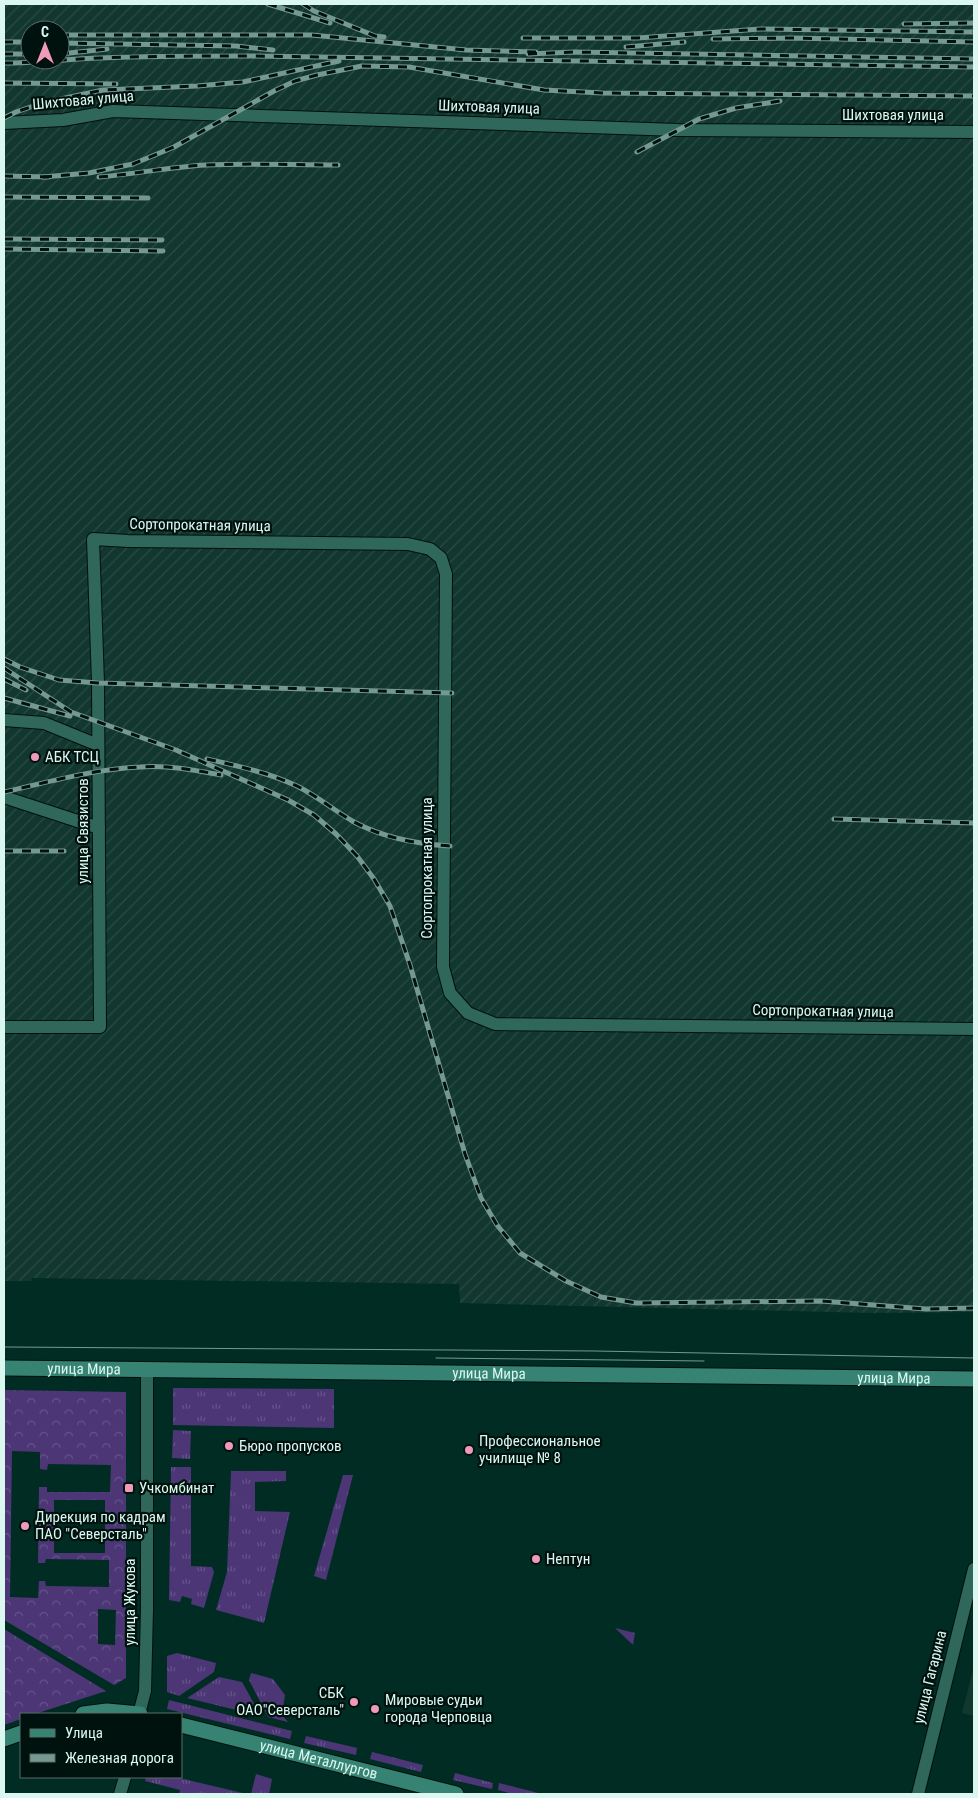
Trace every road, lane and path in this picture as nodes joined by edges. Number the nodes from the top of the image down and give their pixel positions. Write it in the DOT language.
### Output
graph roads {
  1 [pos="4,123"];
  2 [pos="974,132"];
  3 [pos="94,539"];
  4 [pos="4,720"];
  5 [pos="98,745"];
  6 [pos="4,797"];
  7 [pos="98,828"];
  8 [pos="4,1027"];
  9 [pos="974,1029"];
  10 [pos="4,1368"];
  11 [pos="147,1369"];
  12 [pos="974,1379"];
  13 [pos="974,1568"];
  14 [pos="91,1713"];
  15 [pos="128,1713"];
  16 [pos="139,1713"];
  17 [pos="182,1725"];
  18 [pos="20,1733"];
  19 [pos="4,1739"];
  20 [pos="125,1778"];
  21 [pos="120,1794"];
  22 [pos="456,1794"];
  23 [pos="918,1794"];
  1 -- 2 [label="street, Шихтовая улица"];
  3 -- 5 [label="street, улица Связистов"];
  3 -- 9 [label="street, Сортопрокатная улица"];
  4 -- 5 [label="street"];
  5 -- 7 [label="street, улица Связистов"];
  6 -- 7 [label="street"];
  7 -- 8 [label="street, улица Связистов"];
  10 -- 11 [label="main road, улица Мира"];
  11 -- 12 [label="main road, улица Мира"];
  11 -- 16 [label="street, улица Жукова"];
  13 -- 23 [label="street, улица Гагарина"];
  14 -- 15 [label="main road"];
  17 -- 22 [label="main road, улица Металлургов"];
  18 -- 19 [label="main road"];
  20 -- 21 [label="street"];
}
